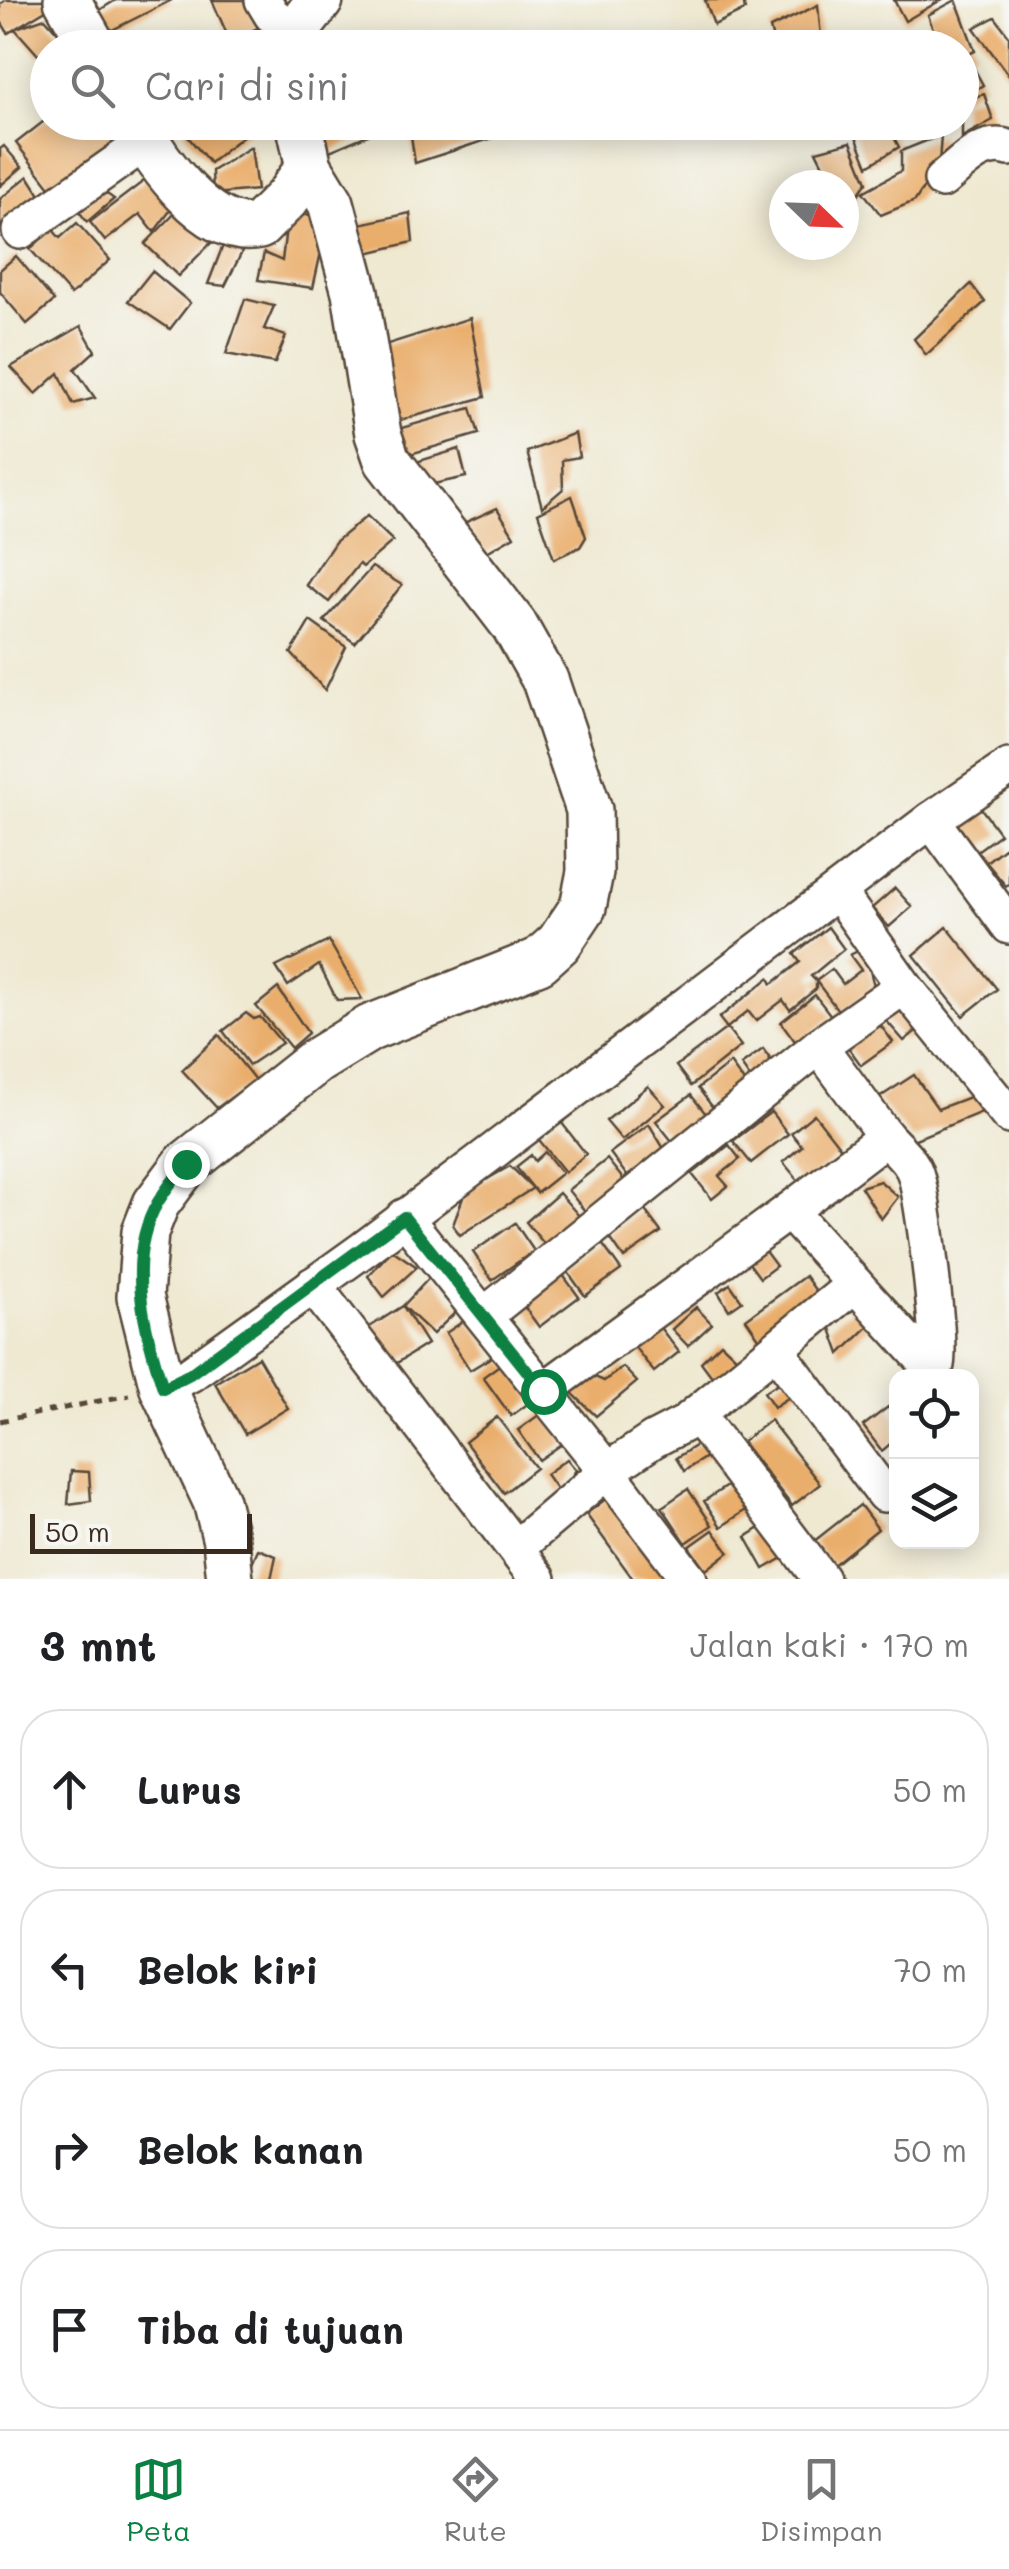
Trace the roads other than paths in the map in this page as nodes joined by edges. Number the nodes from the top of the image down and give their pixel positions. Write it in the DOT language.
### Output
graph roads {
  1 [pos="68,0"];
  2 [pos="263,0"];
  3 [pos="301,26"];
  4 [pos="84,30"];
  5 [pos="130,140"];
  6 [pos="146,140"];
  7 [pos="304,140"];
  8 [pos="1009,148"];
  9 [pos="310,167"];
  10 [pos="942,180"];
  11 [pos="20,231"];
  12 [pos="1009,767"];
  13 [pos="931,820"];
  14 [pos="838,892"];
  15 [pos="1009,926"];
  16 [pos="904,986"];
  17 [pos="819,1046"];
  18 [pos="1009,1116"];
  19 [pos="886,1137"];
  20 [pos="789,1211"];
  21 [pos="404,1217"];
  22 [pos="855,1284"];
  23 [pos="313,1285"];
  24 [pos="485,1315"];
  25 [pos="777,1351"];
  26 [pos="163,1388"];
  27 [pos="543,1391"];
  28 [pos="696,1415"];
  29 [pos="607,1471"];
  30 [pos="884,1494"];
  31 [pos="516,1548"];
  32 [pos="230,1579"];
  33 [pos="538,1579"];
  34 [pos="689,1579"];
  35 [pos="822,1579"];
  1 -- 4 [label="street"];
  2 -- 3 [label="street"];
  5 -- 11 [label="street"];
  6 -- 9 [label="street"];
  7 -- 9 [label="street"];
  8 -- 10 [label="street"];
  9 -- 26 [label="street"];
  12 -- 13 [label="street"];
  13 -- 14 [label="street"];
  13 -- 15 [label="street"];
  14 -- 16 [label="street"];
  14 -- 21 [label="street"];
  16 -- 17 [label="street"];
  16 -- 18 [label="street"];
  17 -- 19 [label="street"];
  17 -- 24 [label="street"];
  19 -- 20 [label="street"];
  19 -- 22 [label="street"];
  20 -- 22 [label="street"];
  20 -- 27 [label="street"];
  21 -- 23 [label="street"];
  21 -- 24 [label="street"];
  22 -- 25 [label="street"];
  23 -- 26 [label="street"];
  23 -- 31 [label="street"];
  24 -- 27 [label="street"];
  25 -- 28 [label="street"];
  25 -- 30 [label="street"];
  26 -- 32 [label="street"];
  27 -- 29 [label="street"];
  28 -- 29 [label="street"];
  28 -- 35 [label="street"];
  29 -- 31 [label="street"];
  29 -- 34 [label="street"];
  31 -- 33 [label="street"];
}
